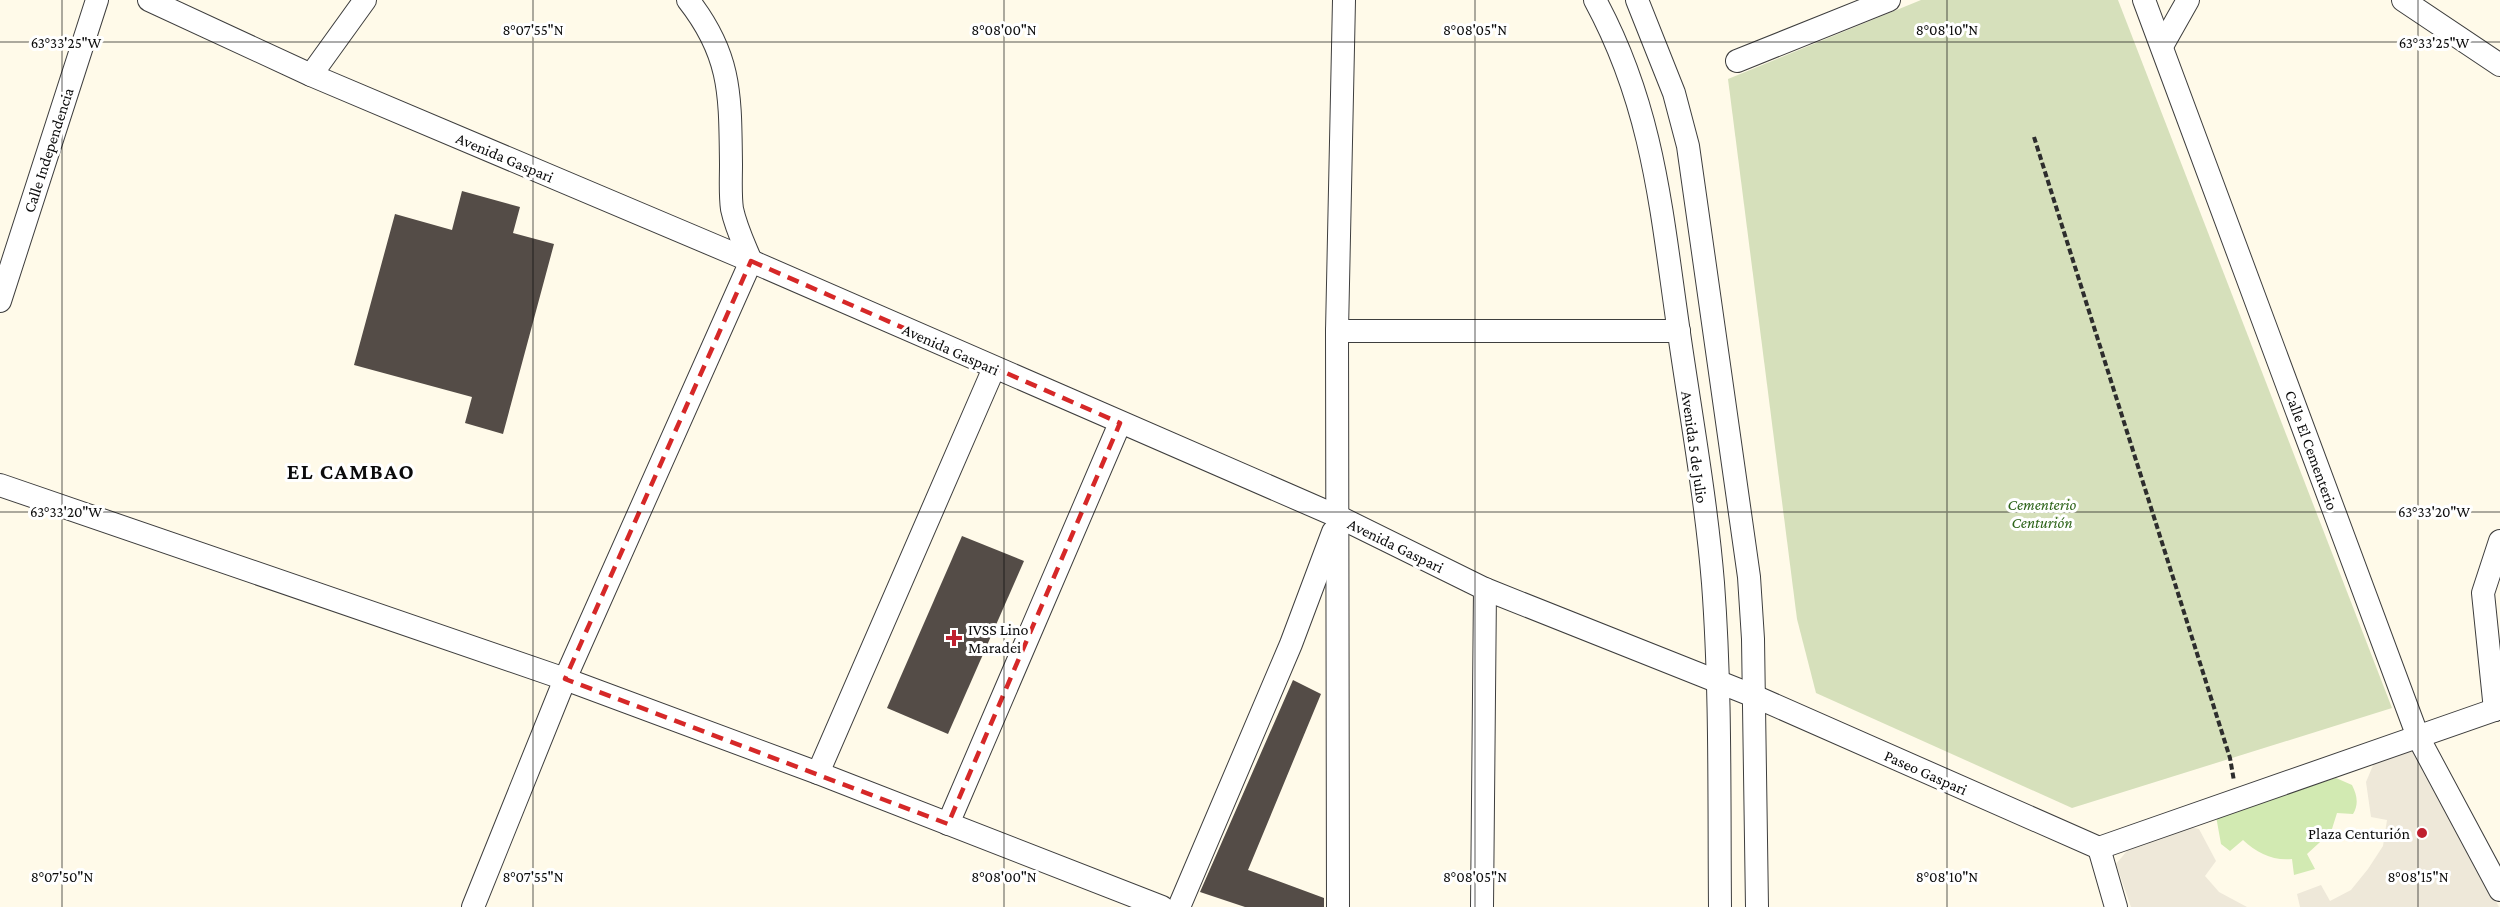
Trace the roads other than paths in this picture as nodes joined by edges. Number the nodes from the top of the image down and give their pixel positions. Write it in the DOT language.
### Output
graph roads {
  1 [pos="97,0"];
  2 [pos="149,0"];
  3 [pos="365,0"];
  4 [pos="688,0"];
  5 [pos="1344,0"];
  6 [pos="1595,0"];
  7 [pos="1637,0"];
  8 [pos="1889,0"];
  9 [pos="2144,0"];
  10 [pos="2188,0"];
  11 [pos="2403,0"];
  12 [pos="2162,46"];
  13 [pos="1737,61"];
  14 [pos="2500,65"];
  15 [pos="311,75"];
  16 [pos="751,261"];
  17 [pos="0,301"];
  18 [pos="1337,331"];
  19 [pos="1679,332"];
  20 [pos="994,368"];
  21 [pos="1120,423"];
  22 [pos="0,485"];
  23 [pos="1339,517"];
  24 [pos="2500,541"];
  25 [pos="1485,589"];
  26 [pos="565,679"];
  27 [pos="1717,683"];
  28 [pos="1754,696"];
  29 [pos="2497,709"];
  30 [pos="2418,737"];
  31 [pos="818,773"];
  32 [pos="948,824"];
  33 [pos="2099,848"];
  34 [pos="2500,890"];
  35 [pos="473,907"];
  36 [pos="1162,907"];
  37 [pos="1179,907"];
  38 [pos="1338,907"];
  39 [pos="1482,907"];
  40 [pos="1720,907"];
  41 [pos="1757,907"];
  42 [pos="2116,907"];
  1 -- 17 [label="street, Calle Independencia"];
  2 -- 15 [label="street, Avenida Gaspari"];
  3 -- 15 [label="street"];
  4 -- 16 [label="street"];
  5 -- 18 [label="street"];
  6 -- 19 [label="street, Avenida 5 de Julio"];
  7 -- 28 [label="street"];
  8 -- 13 [label="street"];
  9 -- 12 [label="street, Calle El Cementerio"];
  10 -- 12 [label="street"];
  11 -- 14 [label="street"];
  12 -- 30 [label="street, Calle El Cementerio"];
  15 -- 16 [label="street, Avenida Gaspari"];
  16 -- 20 [label="street, Avenida Gaspari"];
  16 -- 26 [label="street"];
  18 -- 19 [label="street"];
  18 -- 23 [label="street"];
  19 -- 27 [label="street, Avenida 5 de Julio"];
  20 -- 21 [label="street, Avenida Gaspari"];
  20 -- 31 [label="street"];
  21 -- 23 [label="street, Avenida Gaspari"];
  21 -- 32 [label="street"];
  22 -- 26 [label="street"];
  23 -- 25 [label="street, Avenida Gaspari"];
  23 -- 37 [label="street"];
  23 -- 38 [label="street"];
  24 -- 29 [label="street"];
  25 -- 27 [label="street, Avenida Gaspari"];
  25 -- 39 [label="street"];
  26 -- 31 [label="street"];
  26 -- 35 [label="street"];
  27 -- 28 [label="street, Avenida Gaspari"];
  27 -- 40 [label="street, Avenida 5 de Julio"];
  28 -- 33 [label="street, Paseo Gaspari"];
  28 -- 41 [label="street"];
  29 -- 30 [label="street"];
  30 -- 33 [label="street"];
  30 -- 34 [label="street, Calle El Cementerio"];
  31 -- 32 [label="street"];
  32 -- 36 [label="street"];
  33 -- 42 [label="street"];
}
